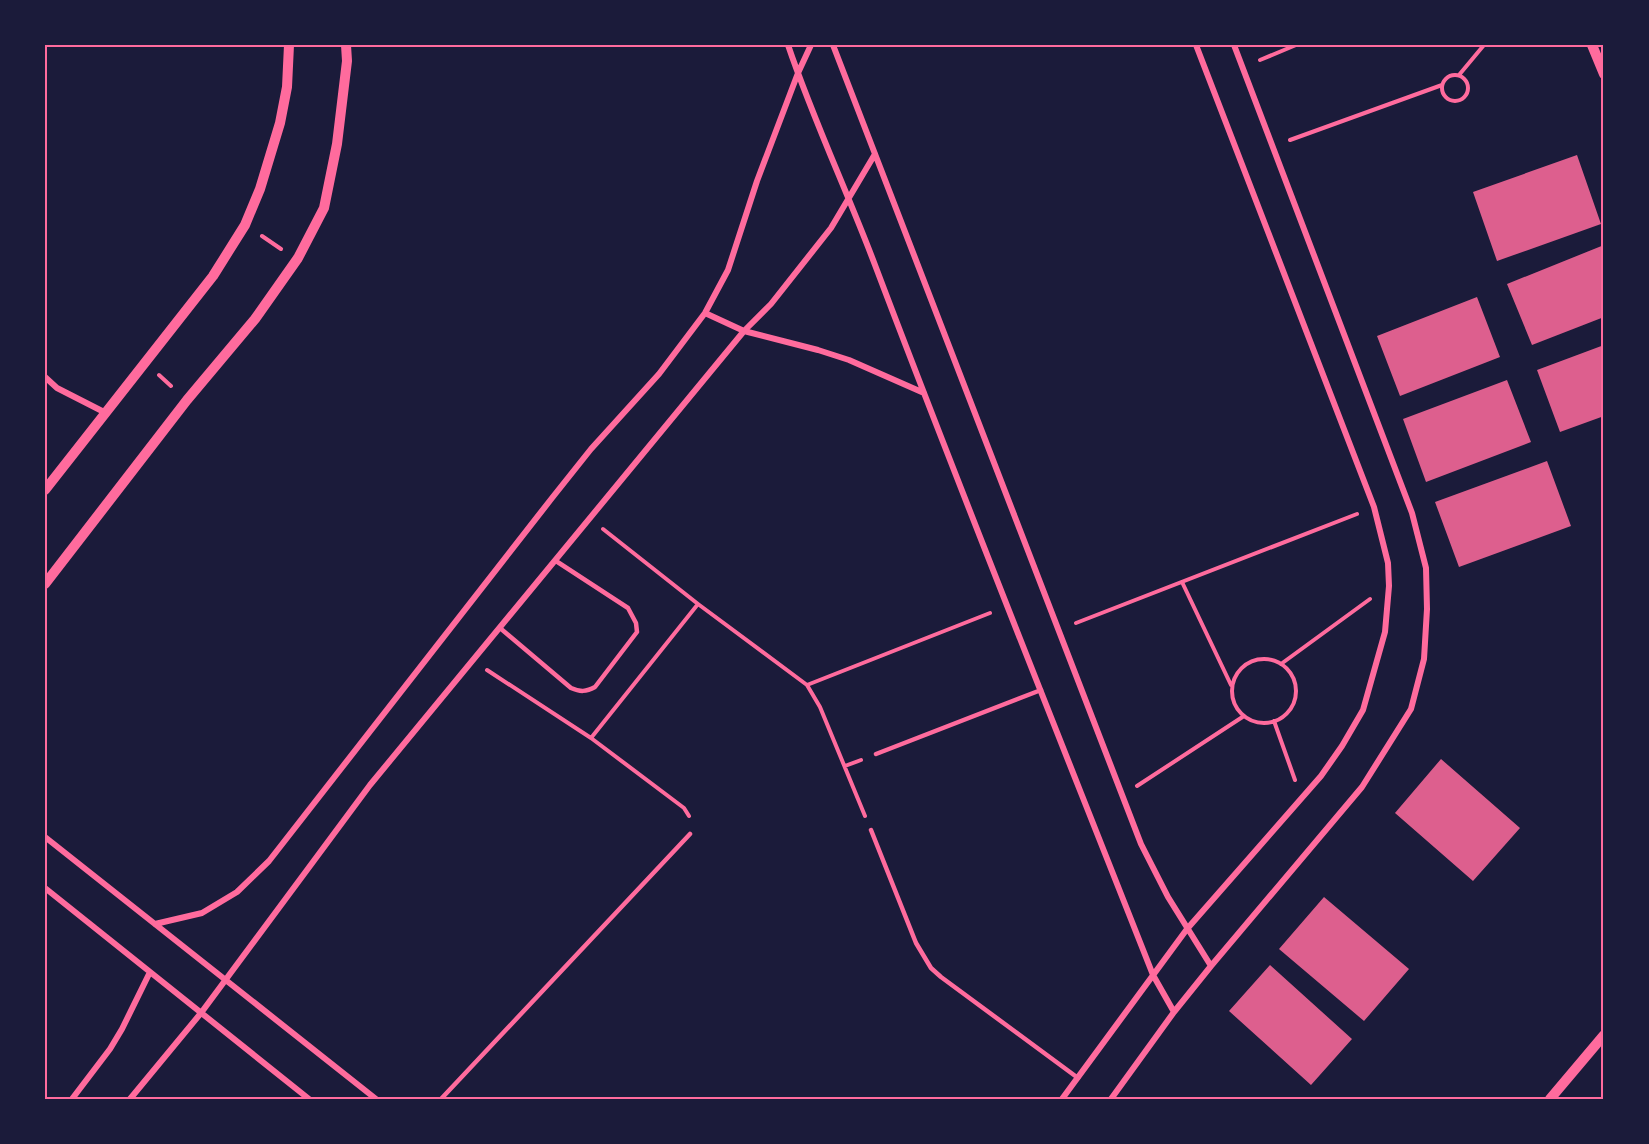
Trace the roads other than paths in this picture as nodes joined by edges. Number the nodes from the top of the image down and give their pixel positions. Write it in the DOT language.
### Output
graph roads {
  1 [pos="289,45"];
  2 [pos="346,45"];
  3 [pos="789,45"];
  4 [pos="811,45"];
  5 [pos="833,45"];
  6 [pos="1196,45"];
  7 [pos="1234,45"];
  8 [pos="1592,45"];
  9 [pos="798,73"];
  10 [pos="1604,74"];
  11 [pos="875,154"];
  12 [pos="849,195"];
  13 [pos="705,313"];
  14 [pos="744,331"];
  15 [pos="45,377"];
  16 [pos="924,393"];
  17 [pos="106,413"];
  18 [pos="45,490"];
  19 [pos="556,561"];
  20 [pos="45,584"];
  21 [pos="500,628"];
  22 [pos="1041,690"];
  23 [pos="876,754"];
  24 [pos="871,830"];
  25 [pos="690,834"];
  26 [pos="45,837"];
  27 [pos="45,888"];
  28 [pos="155,924"];
  29 [pos="1188,929"];
  30 [pos="1211,966"];
  31 [pos="150,972"];
  32 [pos="1153,975"];
  33 [pos="226,980"];
  34 [pos="1174,1012"];
  35 [pos="201,1013"];
  36 [pos="1604,1035"];
  37 [pos="1078,1078"];
  38 [pos="72,1099"];
  39 [pos="130,1099"];
  40 [pos="309,1099"];
  41 [pos="376,1099"];
  42 [pos="441,1099"];
  43 [pos="1062,1099"];
  44 [pos="1111,1099"];
  45 [pos="1550,1099"];
  1 -- 17 [label="street"];
  2 -- 20 [label="street"];
  3 -- 9 [label="street"];
  4 -- 9 [label="street"];
  5 -- 11 [label="street"];
  6 -- 29 [label="street"];
  7 -- 30 [label="street"];
  8 -- 10 [label="street"];
  9 -- 12 [label="street"];
  9 -- 13 [label="street"];
  11 -- 12 [label="street"];
  11 -- 29 [label="street"];
  12 -- 14 [label="street"];
  12 -- 16 [label="street"];
  13 -- 14 [label="street"];
  13 -- 28 [label="street"];
  14 -- 16 [label="street"];
  14 -- 19 [label="street"];
  15 -- 17 [label="street"];
  16 -- 22 [label="street"];
  17 -- 18 [label="street"];
  19 -- 21 [label="street"];
  19 -- 21 [label="lane"];
  21 -- 33 [label="street"];
  22 -- 23 [label="lane"];
  22 -- 32 [label="street"];
  24 -- 37 [label="lane"];
  25 -- 42 [label="lane"];
  26 -- 28 [label="street"];
  27 -- 31 [label="street"];
  28 -- 33 [label="street"];
  29 -- 30 [label="street"];
  29 -- 32 [label="street"];
  30 -- 34 [label="street"];
  31 -- 35 [label="street"];
  31 -- 38 [label="street"];
  32 -- 34 [label="street"];
  32 -- 37 [label="street"];
  33 -- 35 [label="street"];
  33 -- 41 [label="street"];
  34 -- 44 [label="street"];
  35 -- 39 [label="street"];
  35 -- 40 [label="street"];
  36 -- 45 [label="street"];
  37 -- 43 [label="street"];
}
